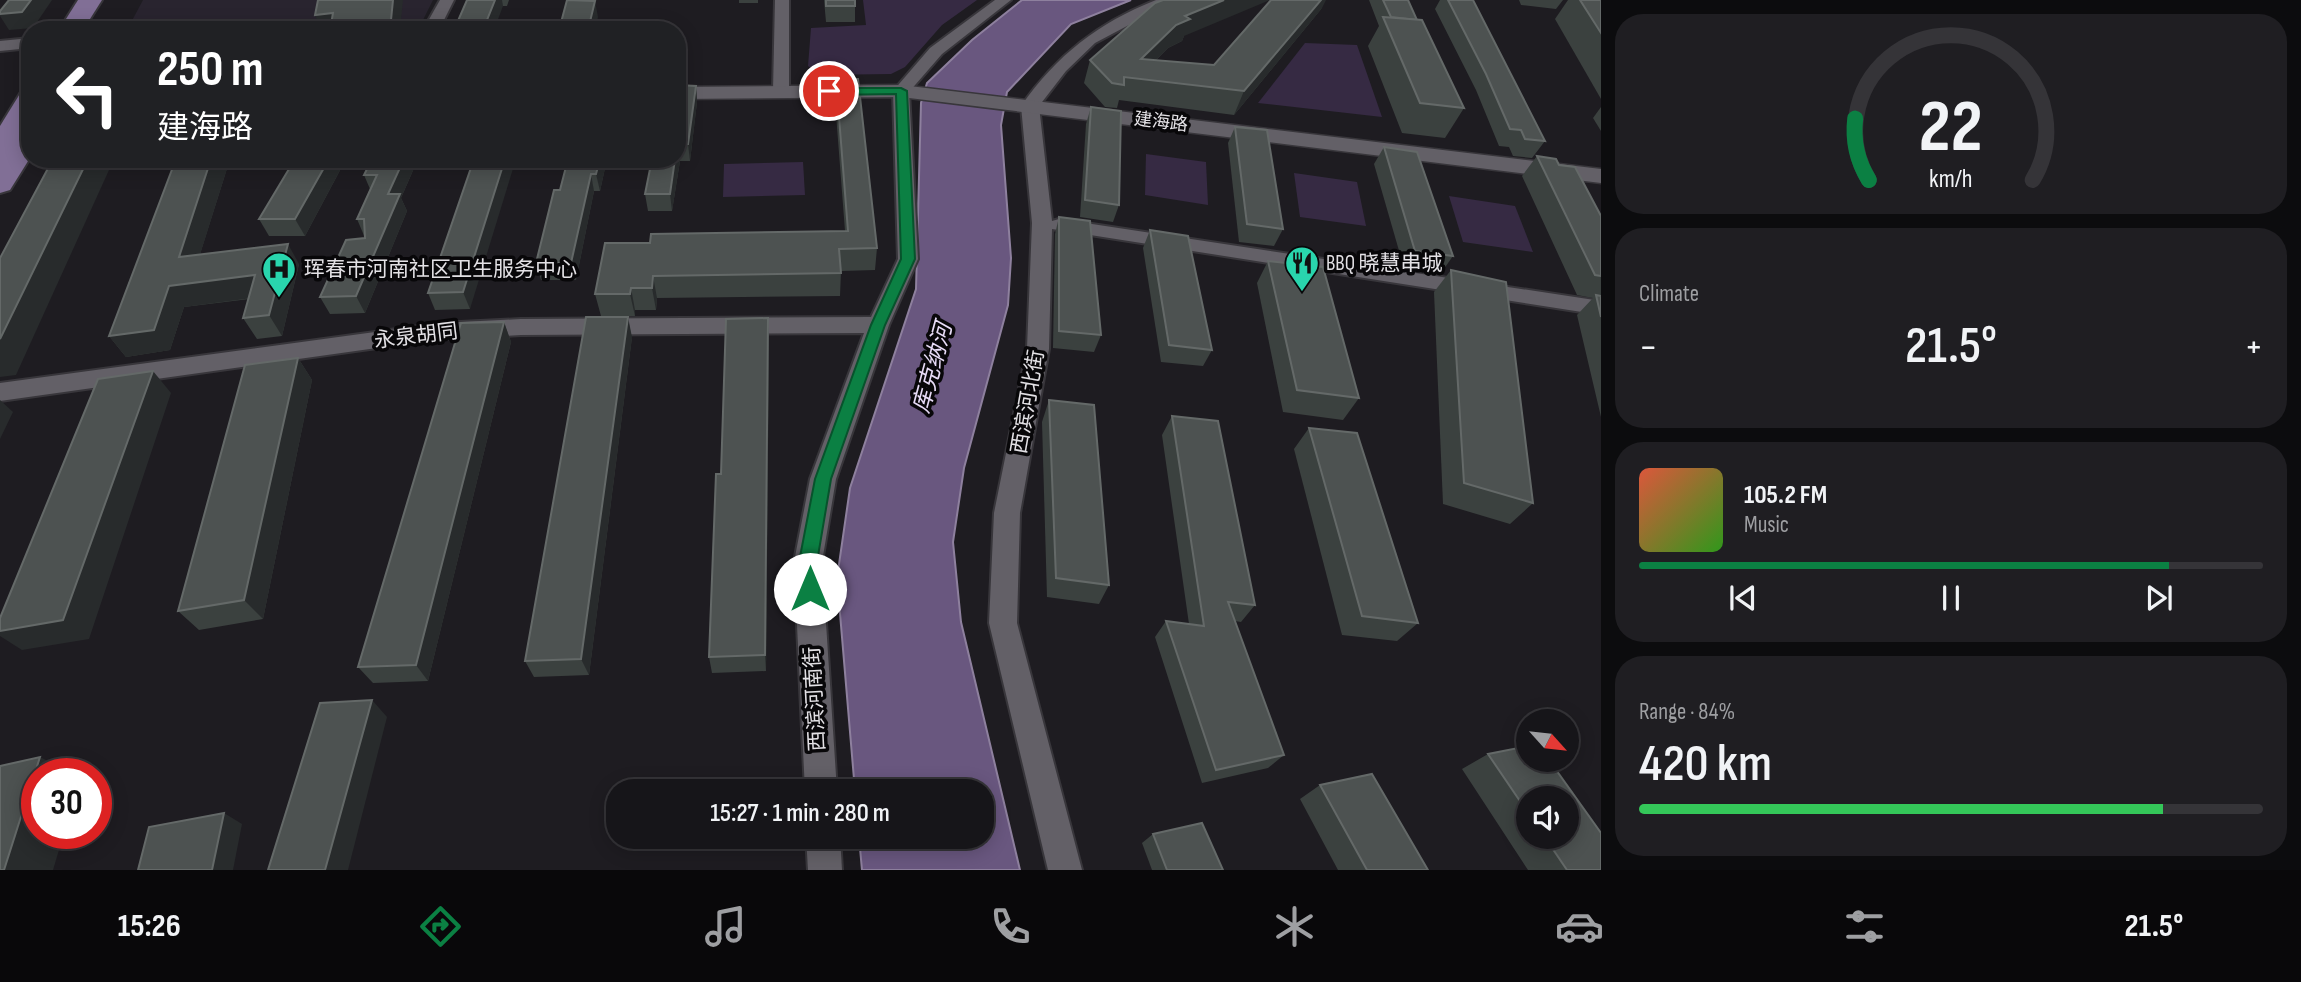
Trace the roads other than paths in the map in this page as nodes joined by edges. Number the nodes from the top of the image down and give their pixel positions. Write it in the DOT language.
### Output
graph roads {
  1 [pos="90,0"];
  2 [pos="109,0"];
  3 [pos="447,0"];
  4 [pos="782,0"];
  5 [pos="1004,0"];
  6 [pos="1169,0"];
  7 [pos="77,21"];
  8 [pos="97,21"];
  9 [pos="436,21"];
  10 [pos="21,44"];
  11 [pos="0,46"];
  12 [pos="781,92"];
  13 [pos="913,92"];
  14 [pos="686,93"];
  15 [pos="1023,106"];
  16 [pos="17,143"];
  17 [pos="1601,176"];
  18 [pos="0,184"];
  19 [pos="1042,223"];
  20 [pos="1601,309"];
  21 [pos="878,325"];
  22 [pos="0,392"];
  23 [pos="820,779"];
  24 [pos="824,849"];
  25 [pos="825,870"];
  26 [pos="1065,870"];
  1 -- 7 [label="main road"];
  2 -- 8 [label="main road"];
  3 -- 9 [label="street"];
  4 -- 12 [label="street"];
  5 -- 13 [label="street"];
  6 -- 15 [label="street"];
  10 -- 11 [label="street"];
  12 -- 13 [label="street, 建海路"];
  12 -- 14 [label="street, 建海路"];
  13 -- 15 [label="street, 建海路"];
  13 -- 21 [label="street, 西滨河南街"];
  15 -- 17 [label="street, 建海路"];
  15 -- 19 [label="street, 西滨河北街"];
  16 -- 18 [label="main road"];
  19 -- 20 [label="street"];
  19 -- 26 [label="street, 西滨河北街"];
  21 -- 22 [label="street, 永泉胡同"];
  21 -- 23 [label="street, 西滨河南街"];
  24 -- 25 [label="street"];
}
